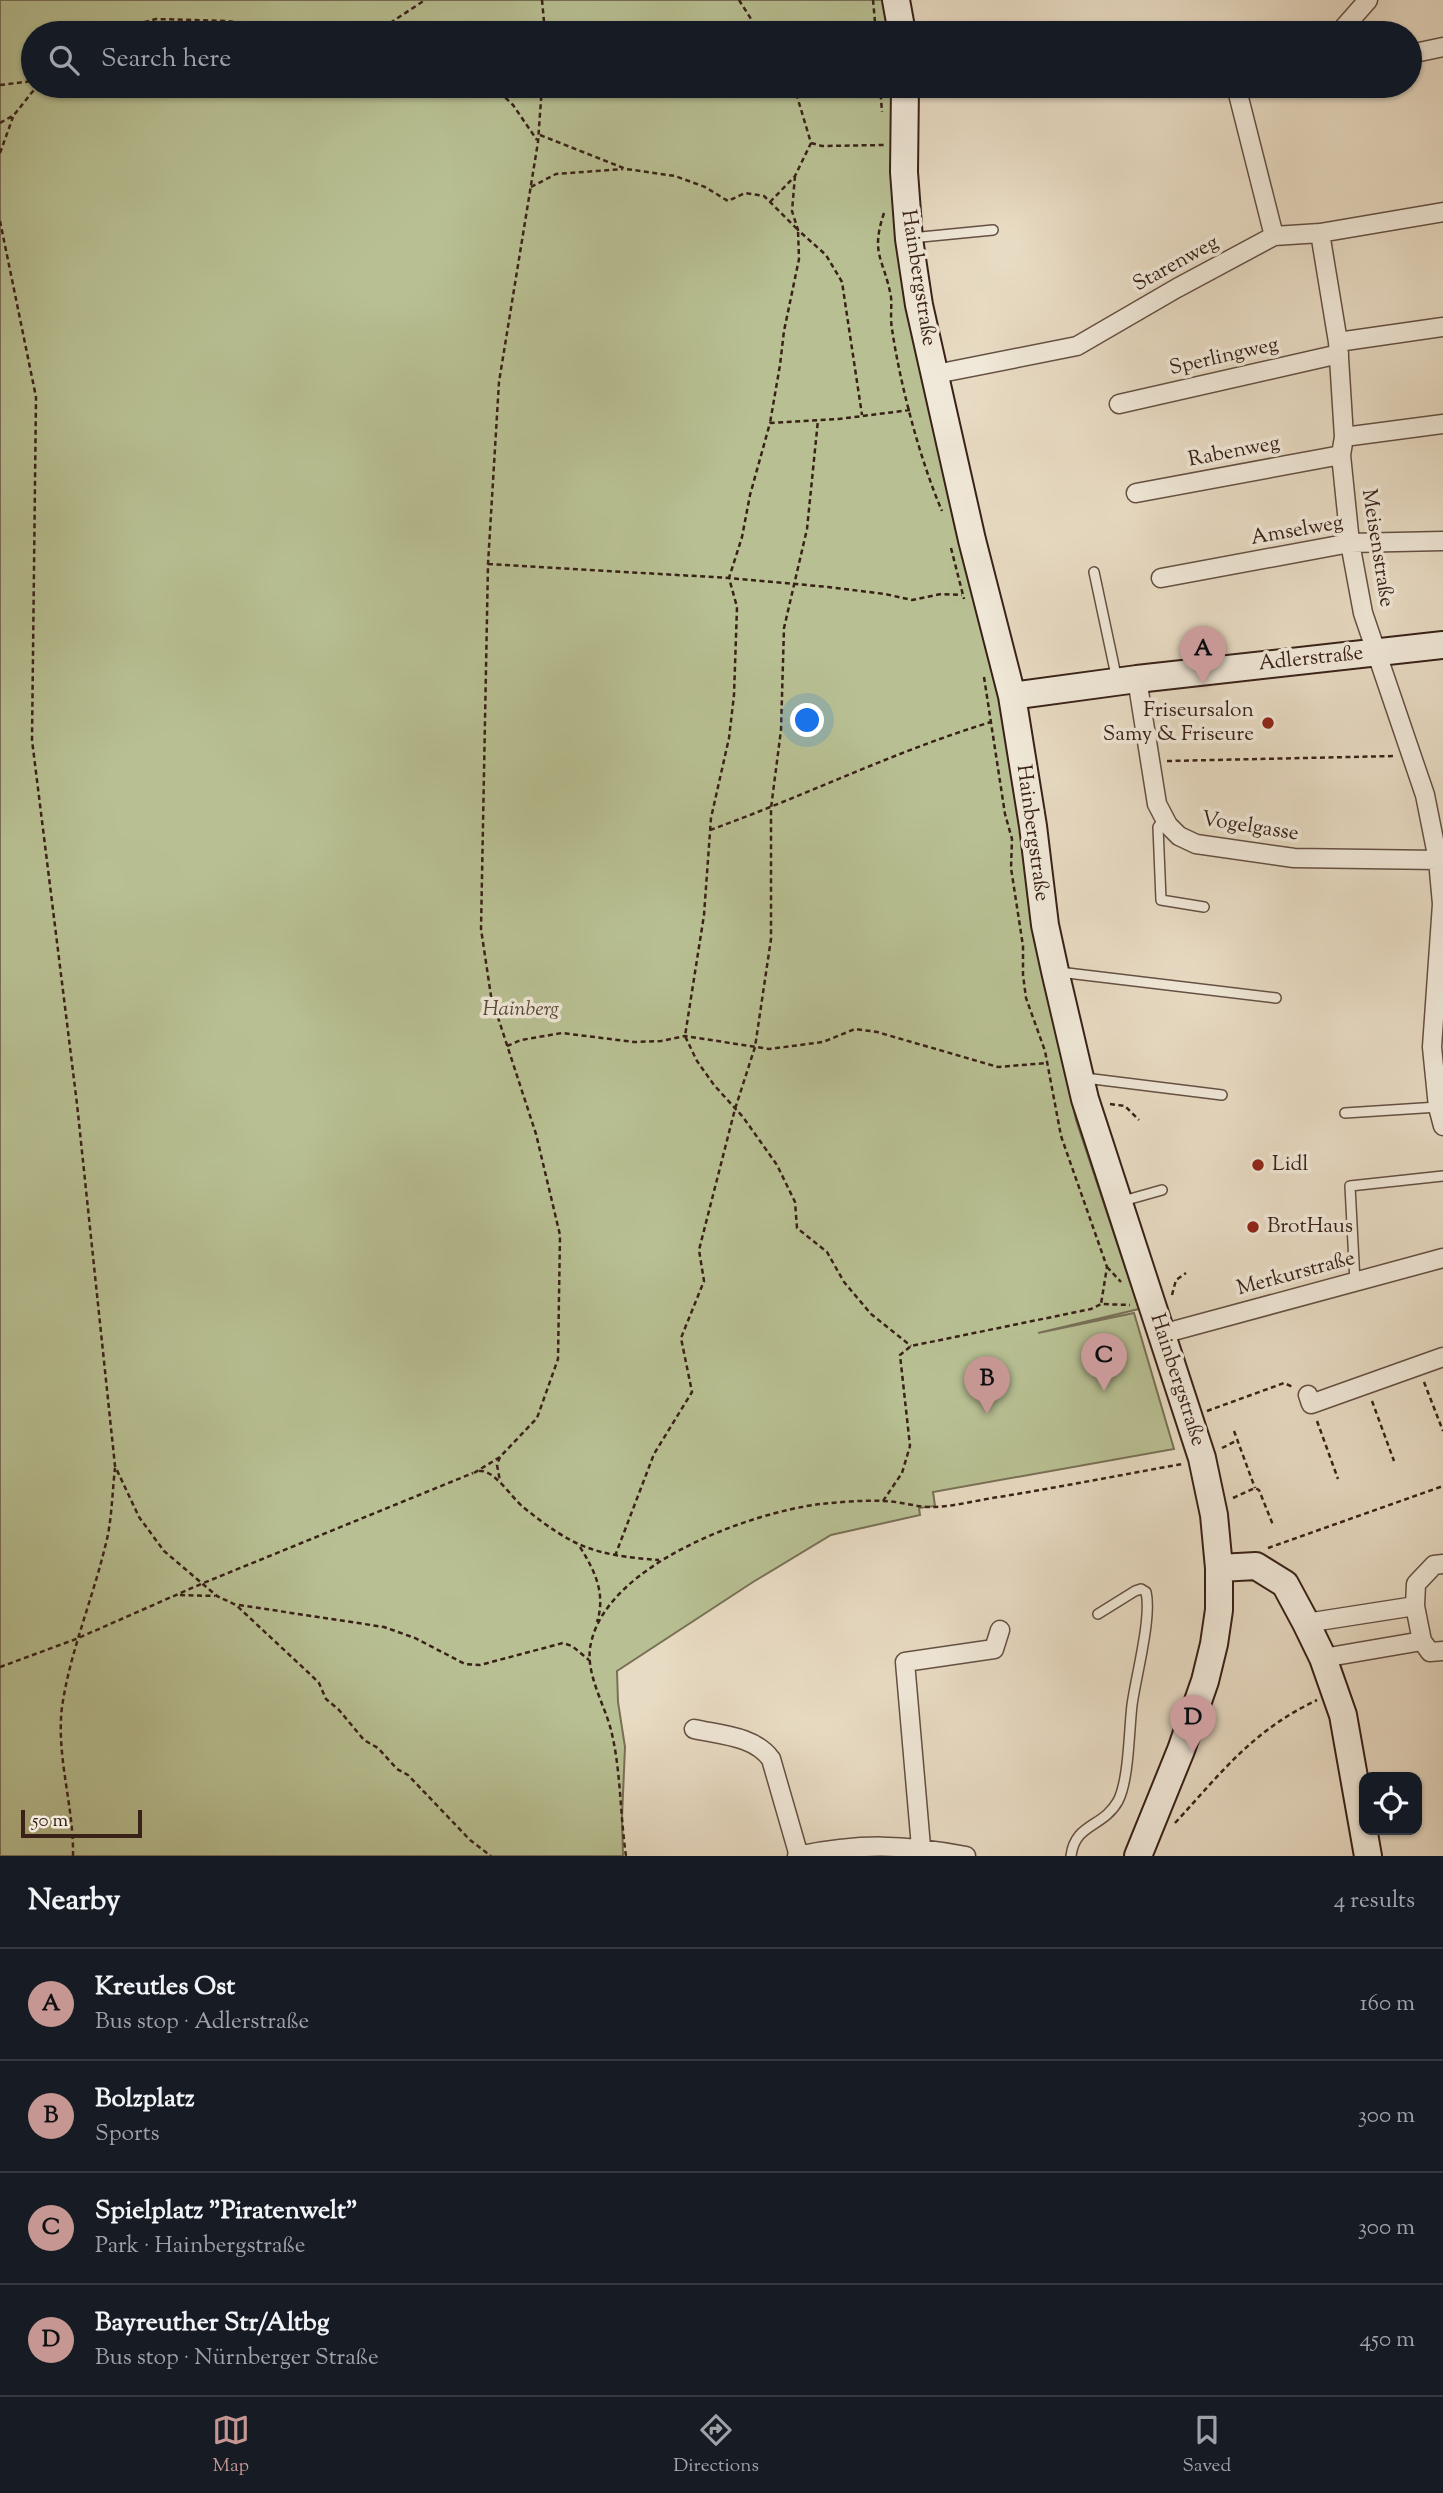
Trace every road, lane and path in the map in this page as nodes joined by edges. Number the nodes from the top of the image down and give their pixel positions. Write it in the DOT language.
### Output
graph roads {
  1 [pos="425,0"];
  2 [pos="542,0"];
  3 [pos="739,0"];
  4 [pos="873,0"];
  5 [pos="896,0"];
  6 [pos="1368,0"];
  7 [pos="148,21"];
  8 [pos="227,21"];
  9 [pos="393,21"];
  10 [pos="544,21"];
  11 [pos="752,21"];
  12 [pos="875,21"];
  13 [pos="900,21"];
  14 [pos="1350,21"];
  15 [pos="1443,47"];
  16 [pos="1422,51"];
  17 [pos="21,82"];
  18 [pos="0,85"];
  19 [pos="27,98"];
  20 [pos="506,98"];
  21 [pos="541,98"];
  22 [pos="798,98"];
  23 [pos="905,98"];
  24 [pos="1239,98"];
  25 [pos="14,115"];
  26 [pos="0,123"];
  27 [pos="538,135"];
  28 [pos="538,142"];
  29 [pos="811,143"];
  30 [pos="884,145"];
  31 [pos="0,153"];
  32 [pos="626,169"];
  33 [pos="795,176"];
  34 [pos="531,187"];
  35 [pos="770,202"];
  36 [pos="1443,212"];
  37 [pos="0,221"];
  38 [pos="798,230"];
  39 [pos="993,230"];
  40 [pos="1320,233"];
  41 [pos="1274,236"];
  42 [pos="909,239"];
  43 [pos="1443,327"];
  44 [pos="1339,348"];
  45 [pos="936,374"];
  46 [pos="1119,404"];
  47 [pos="862,415"];
  48 [pos="818,420"];
  49 [pos="770,423"];
  50 [pos="1443,424"];
  51 [pos="1343,446"];
  52 [pos="1136,493"];
  53 [pos="945,516"];
  54 [pos="1443,541"];
  55 [pos="1350,544"];
  56 [pos="950,546"];
  57 [pos="488,564"];
  58 [pos="1094,572"];
  59 [pos="729,578"];
  60 [pos="1161,578"];
  61 [pos="794,583"];
  62 [pos="963,596"];
  63 [pos="966,606"];
  64 [pos="1443,645"];
  65 [pos="1375,652"];
  66 [pos="982,667"];
  67 [pos="1128,680"];
  68 [pos="1012,696"];
  69 [pos="991,722"];
  70 [pos="1412,755"];
  71 [pos="1150,762"];
  72 [pos="771,808"];
  73 [pos="1164,819"];
  74 [pos="710,830"];
  75 [pos="1438,860"];
  76 [pos="1204,907"];
  77 [pos="1055,971"];
  78 [pos="1276,998"];
  79 [pos="685,1036"];
  80 [pos="507,1046"];
  81 [pos="755,1047"];
  82 [pos="1047,1063"];
  83 [pos="1080,1078"];
  84 [pos="1222,1095"];
  85 [pos="1100,1102"];
  86 [pos="1438,1107"];
  87 [pos="736,1109"];
  88 [pos="1345,1113"];
  89 [pos="1139,1120"];
  90 [pos="1443,1126"];
  91 [pos="1443,1177"];
  92 [pos="1162,1190"];
  93 [pos="1119,1202"];
  94 [pos="1443,1258"];
  95 [pos="1186,1273"];
  96 [pos="1355,1282"];
  97 [pos="1101,1304"];
  98 [pos="1169,1304"];
  99 [pos="1134,1305"];
  100 [pos="1161,1334"];
  101 [pos="911,1346"];
  102 [pos="1443,1357"];
  103 [pos="1418,1366"];
  104 [pos="1366,1385"];
  105 [pos="1310,1400"];
  106 [pos="1204,1412"];
  107 [pos="1234,1431"];
  108 [pos="1443,1432"];
  109 [pos="1238,1440"];
  110 [pos="1217,1450"];
  111 [pos="499,1457"];
  112 [pos="1394,1461"];
  113 [pos="1185,1464"];
  114 [pos="115,1466"];
  115 [pos="474,1472"];
  116 [pos="1338,1479"];
  117 [pos="500,1484"];
  118 [pos="1443,1487"];
  119 [pos="1255,1488"];
  120 [pos="1231,1499"];
  121 [pos="883,1500"];
  122 [pos="1273,1525"];
  123 [pos="580,1547"];
  124 [pos="1265,1549"];
  125 [pos="615,1556"];
  126 [pos="659,1560"];
  127 [pos="1443,1564"];
  128 [pos="1219,1568"];
  129 [pos="201,1584"];
  130 [pos="177,1595"];
  131 [pos="218,1596"];
  132 [pos="236,1605"];
  133 [pos="1415,1606"];
  134 [pos="1098,1614"];
  135 [pos="1306,1623"];
  136 [pos="594,1629"];
  137 [pos="1000,1630"];
  138 [pos="76,1639"];
  139 [pos="1422,1642"];
  140 [pos="1443,1651"];
  141 [pos="1323,1658"];
  142 [pos="589,1660"];
  143 [pos="0,1667"];
  144 [pos="1324,1697"];
  145 [pos="694,1729"];
  146 [pos="1175,1823"];
  147 [pos="921,1847"];
  148 [pos="73,1856"];
  149 [pos="491,1856"];
  150 [pos="626,1856"];
  151 [pos="798,1856"];
  152 [pos="966,1856"];
  153 [pos="1071,1856"];
  154 [pos="1138,1856"];
  155 [pos="1368,1856"];
  1 -- 9 [label="path"];
  2 -- 10 [label="path"];
  3 -- 11 [label="path"];
  4 -- 12 [label="path"];
  5 -- 13 [label="street"];
  6 -- 14 [label="street"];
  7 -- 8 [label="path"];
  15 -- 16 [label="street"];
  17 -- 18 [label="path"];
  19 -- 25 [label="path"];
  20 -- 28 [label="path"];
  21 -- 27 [label="path"];
  22 -- 29 [label="path"];
  23 -- 42 [label="street, Hainbergstraße"];
  24 -- 41 [label="street"];
  25 -- 26 [label="path"];
  25 -- 31 [label="path"];
  27 -- 28 [label="path"];
  27 -- 32 [label="path"];
  28 -- 34 [label="path"];
  29 -- 30 [label="path"];
  29 -- 33 [label="path"];
  32 -- 34 [label="path"];
  32 -- 35 [label="path"];
  33 -- 35 [label="path"];
  33 -- 38 [label="path"];
  34 -- 57 [label="path"];
  35 -- 38 [label="path"];
  36 -- 40 [label="street, Starenweg"];
  37 -- 114 [label="path"];
  38 -- 47 [label="path"];
  38 -- 49 [label="path"];
  39 -- 42 [label="lane"];
  40 -- 41 [label="street, Starenweg"];
  40 -- 44 [label="street, Meisenstraße"];
  41 -- 45 [label="street, Starenweg"];
  42 -- 45 [label="street, Hainbergstraße"];
  43 -- 44 [label="street, Sperlingweg"];
  44 -- 46 [label="street, Sperlingweg"];
  44 -- 51 [label="street, Meisenstraße"];
  45 -- 68 [label="street, Hainbergstraße"];
  47 -- 48 [label="path"];
  47 -- 53 [label="path"];
  48 -- 49 [label="path"];
  48 -- 61 [label="path"];
  49 -- 59 [label="path"];
  50 -- 51 [label="street, Rabenweg"];
  51 -- 52 [label="street, Rabenweg"];
  51 -- 55 [label="street, Meisenstraße"];
  54 -- 55 [label="street, Amselweg"];
  55 -- 60 [label="street, Amselweg"];
  55 -- 65 [label="street, Meisenstraße"];
  56 -- 62 [label="path"];
  57 -- 59 [label="path"];
  57 -- 80 [label="path"];
  58 -- 67 [label="lane"];
  59 -- 61 [label="path"];
  59 -- 74 [label="path"];
  61 -- 62 [label="path"];
  61 -- 72 [label="path"];
  62 -- 63 [label="path"];
  64 -- 65 [label="street, Adlerstraße"];
  65 -- 67 [label="street, Adlerstraße"];
  65 -- 70 [label="street, Meisenstraße"];
  66 -- 69 [label="path"];
  67 -- 68 [label="street, Adlerstraße"];
  67 -- 71 [label="street"];
  68 -- 77 [label="street, Hainbergstraße"];
  69 -- 72 [label="path"];
  69 -- 82 [label="path"];
  70 -- 71 [label="path"];
  70 -- 75 [label="street, Meisenstraße"];
  71 -- 73 [label="street"];
  72 -- 74 [label="path"];
  72 -- 81 [label="path"];
  73 -- 75 [label="street, Vogelgasse"];
  73 -- 76 [label="lane"];
  74 -- 79 [label="path"];
  75 -- 86 [label="street, Meisenstraße"];
  77 -- 78 [label="lane"];
  77 -- 83 [label="street, Hainbergstraße"];
  79 -- 80 [label="path"];
  79 -- 81 [label="path"];
  79 -- 87 [label="path"];
  80 -- 111 [label="path"];
  81 -- 82 [label="path"];
  81 -- 87 [label="path"];
  82 -- 97 [label="path"];
  83 -- 84 [label="lane"];
  83 -- 93 [label="street, Hainbergstraße"];
  85 -- 89 [label="path"];
  86 -- 88 [label="lane"];
  86 -- 90 [label="street, Meisenstraße"];
  87 -- 101 [label="path"];
  87 -- 125 [label="path"];
  91 -- 96 [label="lane"];
  92 -- 93 [label="lane"];
  93 -- 100 [label="street, Hainbergstraße"];
  94 -- 96 [label="street, Merkurstraße"];
  95 -- 98 [label="path"];
  96 -- 100 [label="street, Merkurstraße"];
  97 -- 99 [label="path"];
  97 -- 101 [label="path"];
  100 -- 128 [label="street, Hainbergstraße"];
  101 -- 121 [label="path"];
  102 -- 103 [label="street"];
  103 -- 104 [label="street"];
  103 -- 108 [label="path"];
  104 -- 105 [label="street"];
  104 -- 112 [label="path"];
  105 -- 106 [label="path"];
  105 -- 116 [label="path"];
  107 -- 109 [label="path"];
  109 -- 110 [label="path"];
  109 -- 119 [label="path"];
  111 -- 115 [label="path"];
  111 -- 117 [label="path"];
  113 -- 121 [label="path"];
  114 -- 129 [label="path"];
  114 -- 138 [label="path"];
  115 -- 117 [label="path"];
  115 -- 129 [label="path"];
  117 -- 123 [label="path"];
  118 -- 124 [label="path"];
  119 -- 120 [label="path"];
  119 -- 122 [label="path"];
  121 -- 126 [label="path"];
  123 -- 125 [label="path"];
  123 -- 136 [label="path"];
  125 -- 126 [label="path"];
  126 -- 136 [label="path"];
  127 -- 133 [label="street"];
  128 -- 135 [label="street"];
  128 -- 154 [label="street, Hainbergstraße"];
  129 -- 130 [label="path"];
  129 -- 131 [label="path"];
  130 -- 131 [label="path"];
  130 -- 138 [label="path"];
  131 -- 132 [label="path"];
  132 -- 142 [label="path"];
  132 -- 149 [label="path"];
  133 -- 135 [label="street"];
  133 -- 139 [label="street"];
  134 -- 153 [label="lane"];
  135 -- 141 [label="street"];
  136 -- 142 [label="path"];
  137 -- 147 [label="street"];
  138 -- 143 [label="path"];
  138 -- 148 [label="path"];
  139 -- 140 [label="street"];
  139 -- 141 [label="street"];
  141 -- 155 [label="street"];
  142 -- 150 [label="path"];
  144 -- 146 [label="path"];
  145 -- 151 [label="street"];
  147 -- 151 [label="street"];
  147 -- 152 [label="street"];
}
